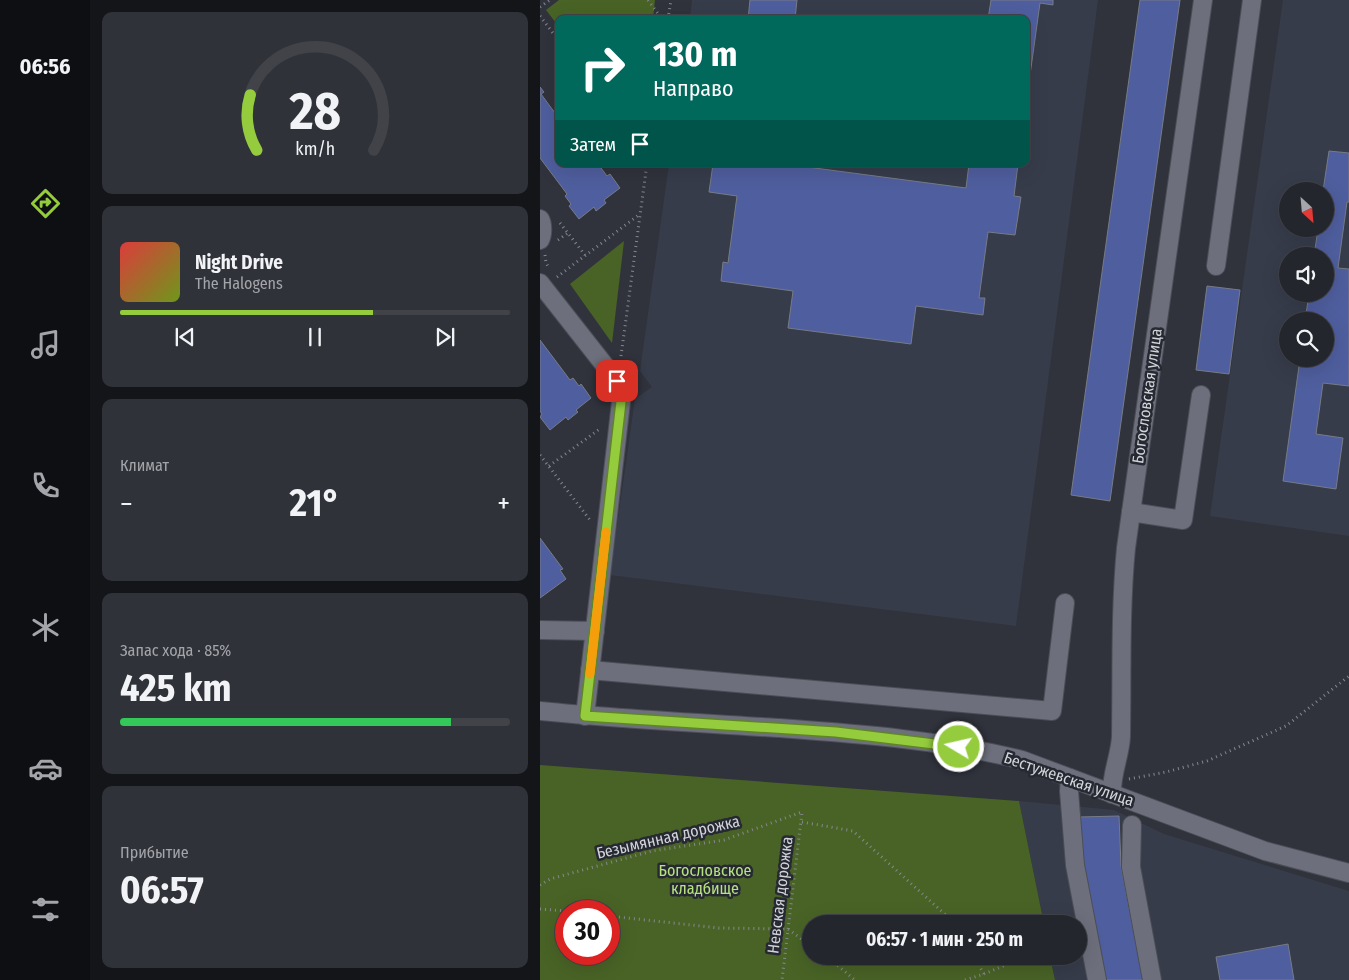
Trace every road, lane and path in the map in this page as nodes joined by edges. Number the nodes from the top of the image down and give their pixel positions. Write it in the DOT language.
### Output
graph roads {
  1 [pos="550,0"];
  2 [pos="648,0"];
  3 [pos="670,0"];
  4 [pos="1203,0"];
  5 [pos="1252,0"];
  6 [pos="540,7"];
  7 [pos="659,15"];
  8 [pos="668,15"];
  9 [pos="540,16"];
  10 [pos="555,36"];
  11 [pos="647,167"];
  12 [pos="640,214"];
  13 [pos="548,218"];
  14 [pos="540,240"];
  15 [pos="585,255"];
  16 [pos="1216,266"];
  17 [pos="542,285"];
  18 [pos="617,381"];
  19 [pos="1201,395"];
  20 [pos="620,414"];
  21 [pos="540,455"];
  22 [pos="549,466"];
  23 [pos="1131,512"];
  24 [pos="605,540"];
  25 [pos="1065,603"];
  26 [pos="540,630"];
  27 [pos="595,631"];
  28 [pos="590,670"];
  29 [pos="1349,676"];
  30 [pos="540,711"];
  31 [pos="585,716"];
  32 [pos="1070,778"];
  33 [pos="1112,788"];
  34 [pos="802,812"];
  35 [pos="802,822"];
  36 [pos="1132,825"];
  37 [pos="1349,873"];
  38 [pos="540,885"];
  39 [pos="540,909"];
  40 [pos="555,911"];
  41 [pos="946,915"];
  42 [pos="620,917"];
  43 [pos="788,929"];
  44 [pos="802,939"];
  45 [pos="837,965"];
  46 [pos="978,965"];
  47 [pos="1006,965"];
  48 [pos="984,974"];
  49 [pos="782,980"];
  50 [pos="855,980"];
  51 [pos="965,980"];
  52 [pos="1097,980"];
  53 [pos="1152,980"];
  1 -- 6 [label="path"];
  2 -- 7 [label="path"];
  3 -- 8 [label="path"];
  4 -- 23 [label="street, Богословская улица"];
  5 -- 16 [label="street"];
  9 -- 10 [label="path"];
  11 -- 12 [label="path"];
  12 -- 15 [label="path"];
  12 -- 18 [label="path"];
  13 -- 14 [label="street"];
  13 -- 15 [label="path"];
  15 -- 17 [label="path"];
  17 -- 18 [label="street"];
  18 -- 20 [label="street"];
  19 -- 23 [label="street"];
  20 -- 22 [label="path"];
  20 -- 24 [label="street"];
  21 -- 22 [label="path"];
  22 -- 24 [label="path"];
  23 -- 33 [label="street, Богословская улица"];
  24 -- 27 [label="street"];
  25 -- 28 [label="street"];
  26 -- 27 [label="street"];
  27 -- 28 [label="street"];
  28 -- 31 [label="street"];
  29 -- 33 [label="path"];
  30 -- 31 [label="street, Бестужевская улица"];
  31 -- 32 [label="street, Бестужевская улица"];
  32 -- 33 [label="street, Бестужевская улица"];
  32 -- 52 [label="street"];
  33 -- 37 [label="street, Бестужевская улица"];
  34 -- 35 [label="path, Невская дорожка"];
  34 -- 38 [label="path, Безымянная дорожка"];
  35 -- 41 [label="path"];
  35 -- 43 [label="path, Невская дорожка"];
  36 -- 53 [label="street"];
  39 -- 40 [label="path"];
  42 -- 43 [label="path"];
  43 -- 44 [label="path"];
  43 -- 49 [label="path, Невская дорожка"];
  45 -- 50 [label="path"];
  46 -- 48 [label="path"];
  47 -- 48 [label="path"];
  48 -- 51 [label="path"];
}
